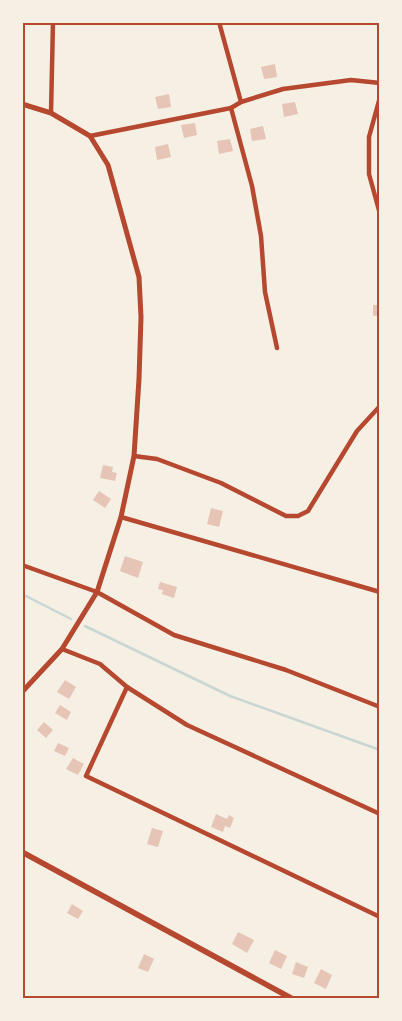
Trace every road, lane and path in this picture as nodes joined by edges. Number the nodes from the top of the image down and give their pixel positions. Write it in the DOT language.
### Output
graph roads {
  1 [pos="53,22"];
  2 [pos="219,22"];
  3 [pos="380,84"];
  4 [pos="380,97"];
  5 [pos="241,102"];
  6 [pos="22,104"];
  7 [pos="231,108"];
  8 [pos="51,113"];
  9 [pos="90,136"];
  10 [pos="380,214"];
  11 [pos="277,348"];
  12 [pos="380,406"];
  13 [pos="134,456"];
  14 [pos="120,517"];
  15 [pos="22,565"];
  16 [pos="96,592"];
  17 [pos="380,592"];
  18 [pos="62,649"];
  19 [pos="126,687"];
  20 [pos="22,692"];
  21 [pos="380,707"];
  22 [pos="380,814"];
  23 [pos="22,852"];
  24 [pos="380,917"];
  25 [pos="291,998"];
  1 -- 8 [label="street"];
  2 -- 5 [label="street"];
  3 -- 5 [label="street"];
  4 -- 10 [label="street"];
  5 -- 7 [label="street"];
  6 -- 8 [label="street"];
  7 -- 9 [label="street"];
  7 -- 11 [label="street"];
  8 -- 9 [label="street"];
  9 -- 13 [label="street"];
  12 -- 13 [label="street"];
  13 -- 14 [label="street"];
  14 -- 16 [label="street"];
  14 -- 17 [label="street"];
  15 -- 16 [label="street"];
  16 -- 18 [label="street"];
  16 -- 21 [label="street"];
  18 -- 19 [label="street"];
  18 -- 20 [label="street"];
  19 -- 22 [label="street"];
  19 -- 24 [label="street"];
  23 -- 25 [label="main road"];
}
